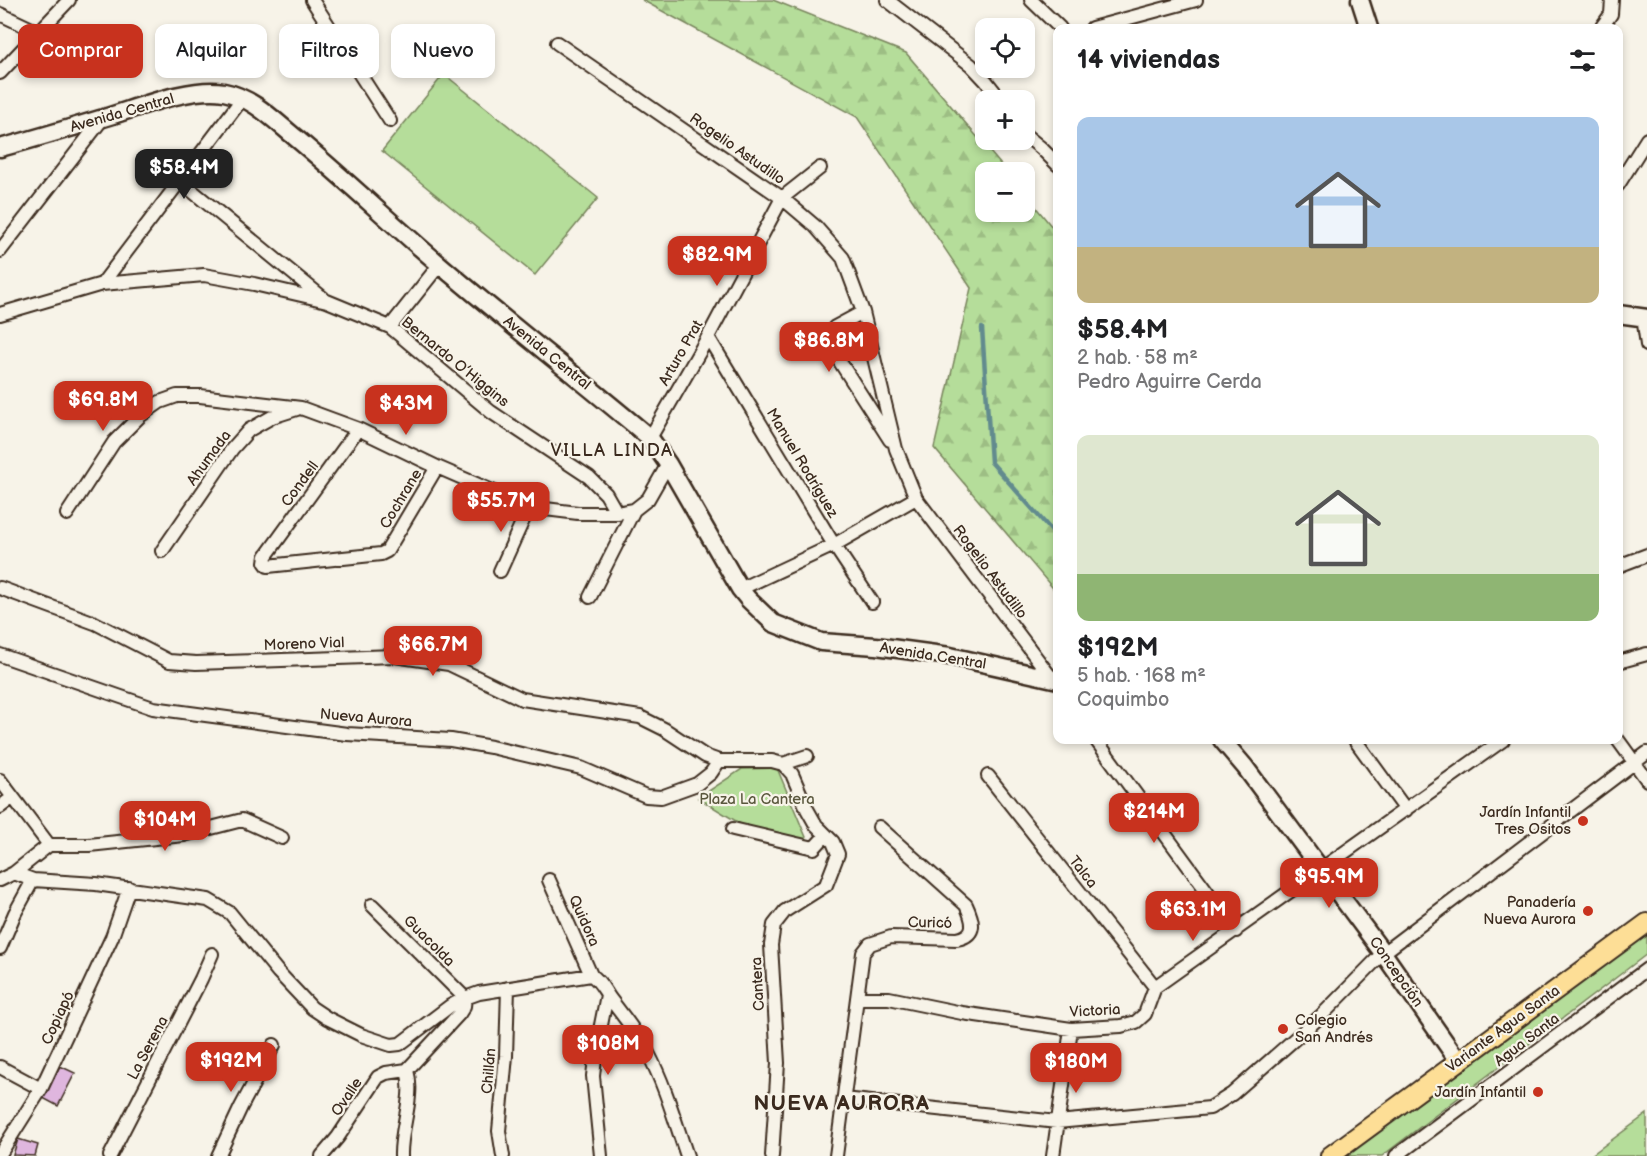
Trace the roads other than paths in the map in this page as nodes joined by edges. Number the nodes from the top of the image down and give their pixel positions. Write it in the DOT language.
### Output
graph roads {
  1 [pos="69,0"];
  2 [pos="312,0"];
  3 [pos="887,0"];
  4 [pos="1031,0"];
  5 [pos="1196,0"];
  6 [pos="1359,0"];
  7 [pos="1612,0"];
  8 [pos="0,14"];
  9 [pos="21,24"];
  10 [pos="46,24"];
  11 [pos="1056,24"];
  12 [pos="1107,24"];
  13 [pos="1368,24"];
  14 [pos="1604,24"];
  15 [pos="557,43"];
  16 [pos="18,54"];
  17 [pos="0,73"];
  18 [pos="993,90"];
  19 [pos="242,99"];
  20 [pos="103,118"];
  21 [pos="390,121"];
  22 [pos="1647,140"];
  23 [pos="1035,143"];
  24 [pos="0,148"];
  25 [pos="1053,160"];
  26 [pos="820,168"];
  27 [pos="1623,177"];
  28 [pos="180,181"];
  29 [pos="782,198"];
  30 [pos="0,251"];
  31 [pos="440,264"];
  32 [pos="102,284"];
  33 [pos="327,301"];
  34 [pos="863,312"];
  35 [pos="0,314"];
  36 [pos="1623,315"];
  37 [pos="1645,317"];
  38 [pos="390,327"];
  39 [pos="708,337"];
  40 [pos="1647,345"];
  41 [pos="301,408"];
  42 [pos="358,429"];
  43 [pos="650,438"];
  44 [pos="896,449"];
  45 [pos="668,464"];
  46 [pos="437,467"];
  47 [pos="916,498"];
  48 [pos="529,507"];
  49 [pos="634,510"];
  50 [pos="617,513"];
  51 [pos="67,514"];
  52 [pos="834,545"];
  53 [pos="391,546"];
  54 [pos="162,551"];
  55 [pos="1647,555"];
  56 [pos="1623,564"];
  57 [pos="500,571"];
  58 [pos="0,588"];
  59 [pos="740,589"];
  60 [pos="591,597"];
  61 [pos="872,602"];
  62 [pos="1647,654"];
  63 [pos="0,655"];
  64 [pos="1623,661"];
  65 [pos="1053,679"];
  66 [pos="1053,682"];
  67 [pos="1099,744"];
  68 [pos="1225,744"];
  69 [pos="1358,744"];
  70 [pos="1497,744"];
  71 [pos="1621,744"];
  72 [pos="1647,753"];
  73 [pos="807,756"];
  74 [pos="719,761"];
  75 [pos="1634,762"];
  76 [pos="783,764"];
  77 [pos="988,776"];
  78 [pos="0,780"];
  79 [pos="1647,780"];
  80 [pos="12,798"];
  81 [pos="0,807"];
  82 [pos="1406,810"];
  83 [pos="879,827"];
  84 [pos="733,829"];
  85 [pos="282,837"];
  86 [pos="829,838"];
  87 [pos="49,845"];
  88 [pos="1320,868"];
  89 [pos="14,873"];
  90 [pos="0,880"];
  91 [pos="33,880"];
  92 [pos="549,880"];
  93 [pos="129,888"];
  94 [pos="372,904"];
  95 [pos="1647,923"];
  96 [pos="1236,931"];
  97 [pos="0,948"];
  98 [pos="1383,953"];
  99 [pos="212,954"];
  100 [pos="1647,969"];
  101 [pos="591,975"];
  102 [pos="1155,987"];
  103 [pos="508,988"];
  104 [pos="607,995"];
  105 [pos="465,998"];
  106 [pos="858,998"];
  107 [pos="1071,1029"];
  108 [pos="274,1045"];
  109 [pos="1459,1062"];
  110 [pos="0,1066"];
  111 [pos="407,1070"];
  112 [pos="41,1089"];
  113 [pos="844,1099"];
  114 [pos="1057,1122"];
  115 [pos="0,1154"];
  116 [pos="110,1156"];
  117 [pos="218,1156"];
  118 [pos="322,1156"];
  119 [pos="401,1156"];
  120 [pos="503,1156"];
  121 [pos="601,1156"];
  122 [pos="687,1156"];
  123 [pos="772,1156"];
  124 [pos="836,1156"];
  125 [pos="1053,1156"];
  126 [pos="1330,1156"];
  127 [pos="1396,1156"];
  1 -- 10 [label="street"];
  2 -- 21 [label="street"];
  3 -- 18 [label="street"];
  4 -- 11 [label="street"];
  5 -- 12 [label="street"];
  6 -- 13 [label="street"];
  7 -- 14 [label="street"];
  8 -- 9 [label="street"];
  15 -- 29 [label="street, Rogelio Astudillo"];
  16 -- 17 [label="street"];
  19 -- 20 [label="street, Avenida Central"];
  19 -- 28 [label="street"];
  19 -- 31 [label="street, Avenida Central"];
  20 -- 24 [label="street, Avenida Central"];
  20 -- 30 [label="street"];
  22 -- 27 [label="street"];
  23 -- 25 [label="street"];
  26 -- 29 [label="street, Arturo Prat"];
  28 -- 32 [label="street"];
  28 -- 33 [label="street"];
  29 -- 34 [label="street, Rogelio Astudillo"];
  29 -- 39 [label="street, Arturo Prat"];
  31 -- 38 [label="street"];
  31 -- 43 [label="street, Avenida Central"];
  32 -- 33 [label="street, Bernardo O’Higgins"];
  32 -- 35 [label="street, Bernardo O’Higgins"];
  33 -- 38 [label="street, Bernardo O’Higgins"];
  34 -- 44 [label="street, Rogelio Astudillo"];
  34 -- 44 [label="street, Rogelio Astudillo"];
  36 -- 37 [label="street"];
  37 -- 40 [label="street"];
  38 -- 50 [label="street, Bernardo O’Higgins"];
  39 -- 43 [label="street, Arturo Prat"];
  39 -- 52 [label="street, Manuel Rodríguez"];
  41 -- 42 [label="street"];
  41 -- 51 [label="street"];
  41 -- 54 [label="street, Ahumada"];
  42 -- 46 [label="street"];
  42 -- 53 [label="street, Condell"];
  43 -- 45 [label="street, Avenida Central"];
  44 -- 47 [label="street, Rogelio Astudillo"];
  45 -- 49 [label="street"];
  45 -- 59 [label="street, Avenida Central"];
  46 -- 48 [label="street"];
  46 -- 53 [label="street, Cochrane"];
  47 -- 52 [label="street"];
  47 -- 65 [label="street, Rogelio Astudillo"];
  48 -- 50 [label="street"];
  48 -- 57 [label="street"];
  49 -- 50 [label="street"];
  49 -- 60 [label="street"];
  52 -- 59 [label="street"];
  52 -- 61 [label="street, Manuel Rodríguez"];
  55 -- 56 [label="street"];
  58 -- 74 [label="street, Moreno Vial"];
  59 -- 66 [label="street, Avenida Central"];
  62 -- 64 [label="street"];
  63 -- 74 [label="street, Nueva Aurora"];
  67 -- 96 [label="street"];
  68 -- 88 [label="street, Concepción"];
  69 -- 82 [label="street"];
  70 -- 82 [label="street"];
  71 -- 75 [label="street"];
  72 -- 75 [label="street"];
  73 -- 76 [label="street, Moreno Vial"];
  74 -- 76 [label="street, Moreno Vial"];
  75 -- 79 [label="street"];
  75 -- 98 [label="street"];
  76 -- 86 [label="street"];
  77 -- 102 [label="street, Talca"];
  78 -- 80 [label="street"];
  80 -- 81 [label="street"];
  80 -- 87 [label="street"];
  82 -- 88 [label="street"];
  83 -- 106 [label="street, Curicó"];
  84 -- 86 [label="street"];
  85 -- 87 [label="street"];
  86 -- 123 [label="street, Cantera"];
  87 -- 89 [label="street"];
  88 -- 96 [label="street"];
  88 -- 98 [label="street, Concepción"];
  89 -- 90 [label="street"];
  89 -- 91 [label="street"];
  91 -- 93 [label="street"];
  91 -- 97 [label="street"];
  92 -- 101 [label="street, Quidora"];
  93 -- 105 [label="street"];
  93 -- 112 [label="street, Copiapó"];
  94 -- 105 [label="street, Guacolda"];
  95 -- 109 [label="main road, Variante Agua Santa"];
  96 -- 102 [label="street"];
  98 -- 109 [label="street, Concepción"];
  98 -- 114 [label="street"];
  99 -- 116 [label="street, La Serena"];
  100 -- 127 [label="street, Agua Santa"];
  101 -- 103 [label="street"];
  101 -- 104 [label="street, Quidora"];
  102 -- 107 [label="street, Victoria"];
  103 -- 105 [label="street"];
  103 -- 120 [label="street, Chillán"];
  104 -- 121 [label="street"];
  104 -- 122 [label="street, Quidora"];
  105 -- 111 [label="street"];
  106 -- 107 [label="street, Victoria"];
  106 -- 113 [label="street"];
  107 -- 114 [label="street"];
  108 -- 117 [label="street"];
  109 -- 126 [label="main road, Variante Agua Santa"];
  110 -- 112 [label="street"];
  111 -- 118 [label="street, Ovalle"];
  111 -- 119 [label="street"];
  112 -- 115 [label="street, Copiapó"];
  113 -- 114 [label="street"];
  113 -- 124 [label="street"];
  114 -- 125 [label="street"];
}
